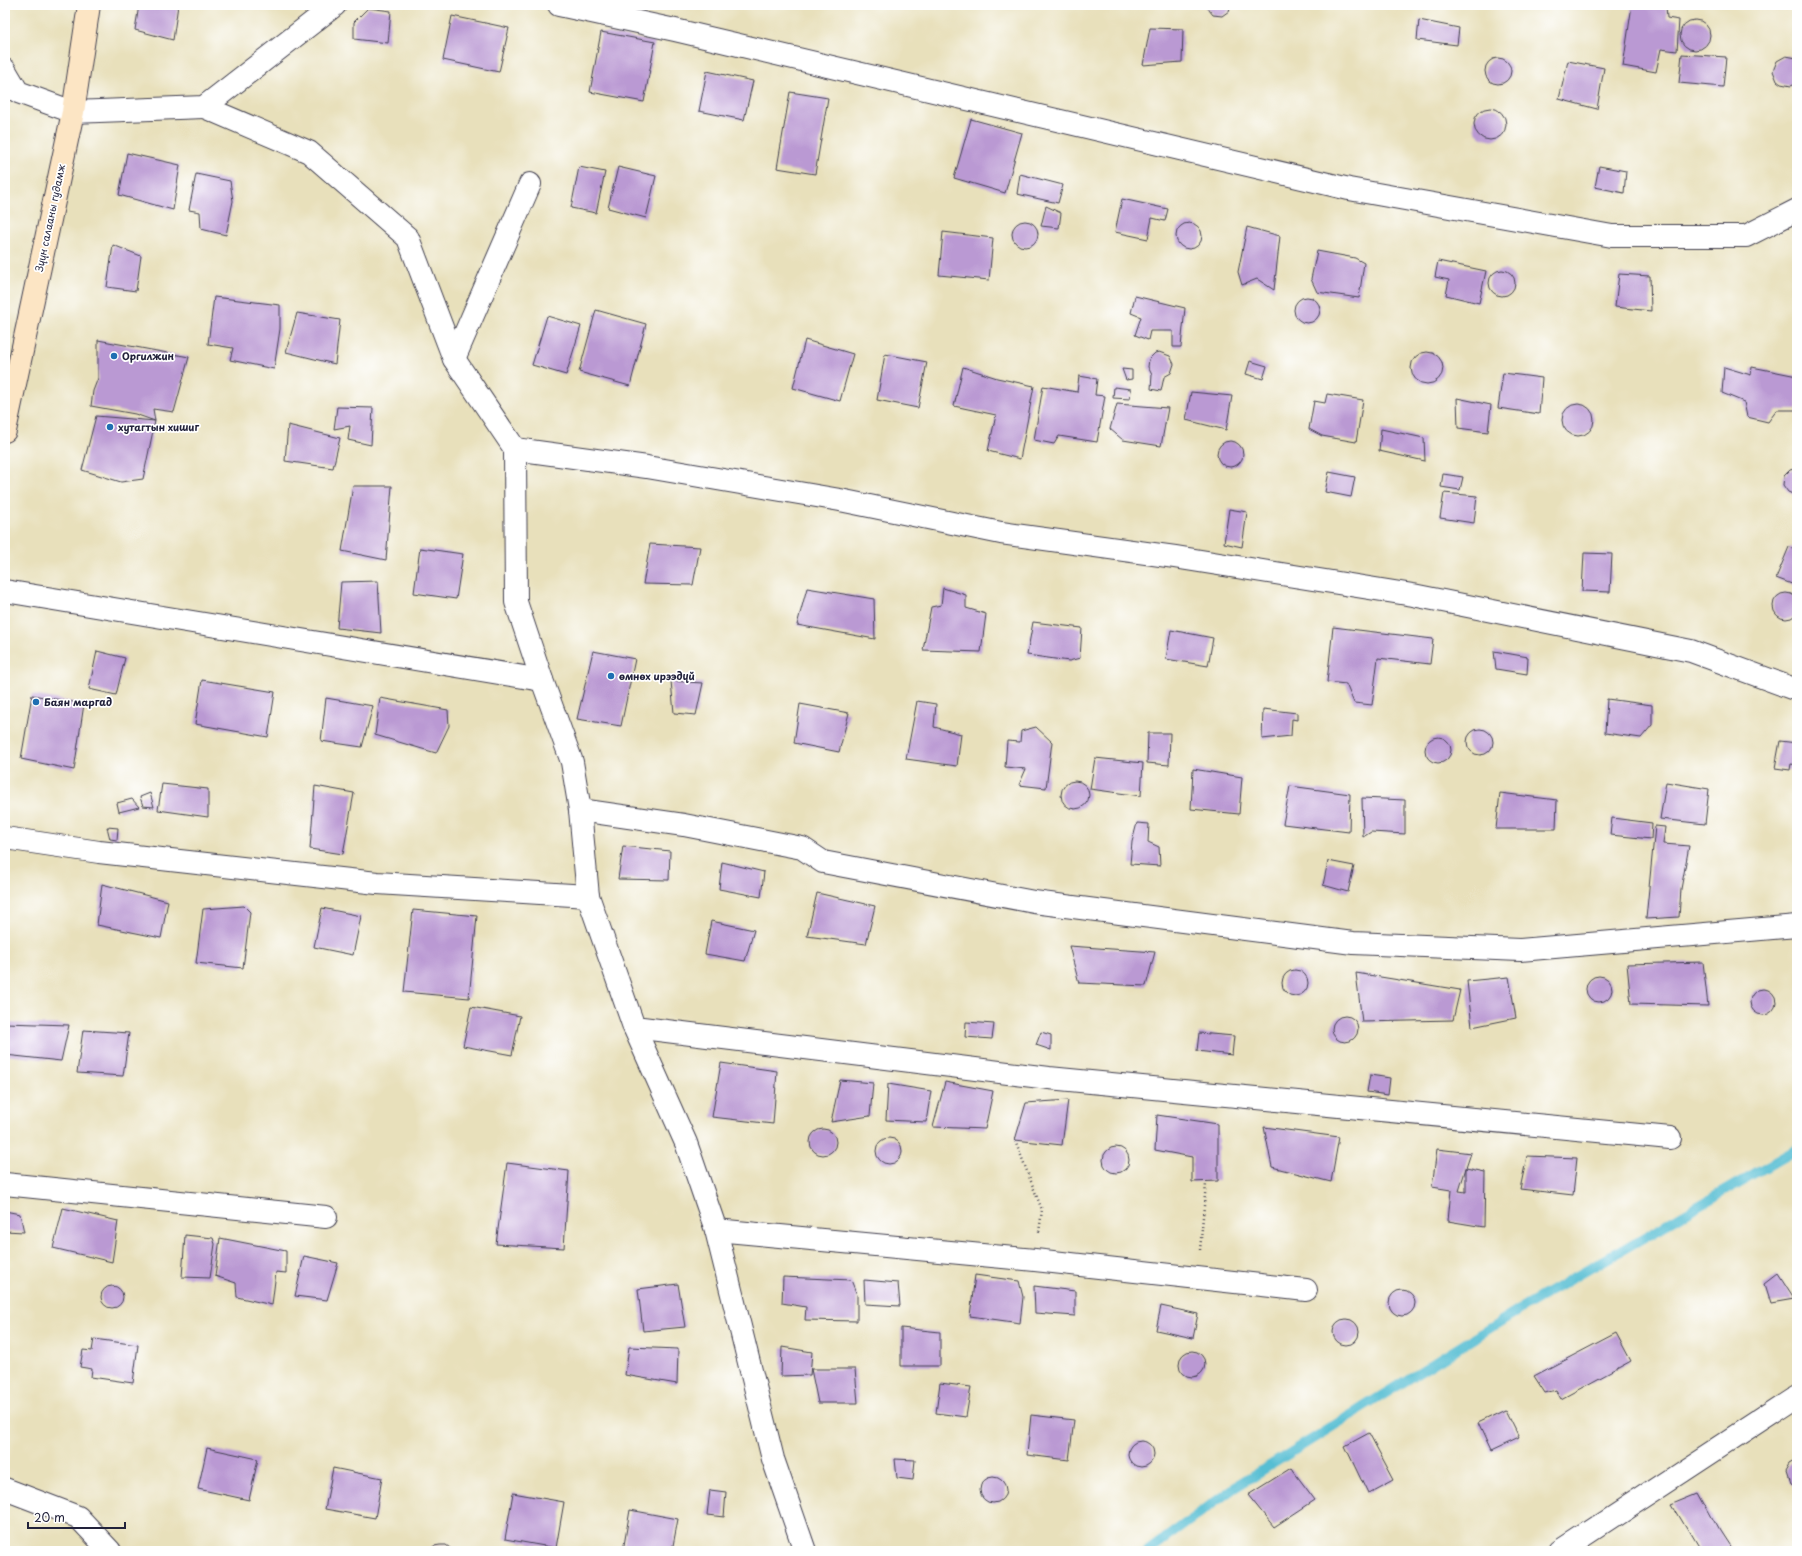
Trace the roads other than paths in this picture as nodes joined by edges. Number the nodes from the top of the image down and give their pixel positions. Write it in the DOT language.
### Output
graph roads {
  1 [pos="89,5"];
  2 [pos="335,5"];
  3 [pos="559,5"];
  4 [pos="5,70"];
  5 [pos="204,107"];
  6 [pos="73,112"];
  7 [pos="530,184"];
  8 [pos="1797,210"];
  9 [pos="454,359"];
  10 [pos="5,431"];
  11 [pos="515,449"];
  12 [pos="5,591"];
  13 [pos="542,680"];
  14 [pos="1797,690"];
  15 [pos="580,810"];
  16 [pos="5,838"];
  17 [pos="588,896"];
  18 [pos="1797,926"];
  19 [pos="634,1027"];
  20 [pos="1670,1138"];
  21 [pos="5,1184"];
  22 [pos="326,1217"];
  23 [pos="716,1230"];
  24 [pos="1306,1290"];
  25 [pos="1797,1396"];
  26 [pos="5,1489"];
  27 [pos="110,1551"];
  28 [pos="805,1551"];
  29 [pos="1561,1551"];
  1 -- 6 [label="main road, Зүүн салааны гудамж"];
  2 -- 5 [label="street"];
  3 -- 8 [label="street"];
  4 -- 6 [label="street"];
  5 -- 6 [label="street"];
  5 -- 9 [label="street"];
  6 -- 10 [label="main road, Зүүн салааны гудамж"];
  7 -- 9 [label="street"];
  9 -- 11 [label="street"];
  11 -- 13 [label="street"];
  11 -- 14 [label="street"];
  12 -- 13 [label="street"];
  13 -- 15 [label="street"];
  15 -- 17 [label="street"];
  15 -- 18 [label="street"];
  16 -- 17 [label="street"];
  17 -- 19 [label="street"];
  19 -- 20 [label="street"];
  19 -- 23 [label="street"];
  21 -- 22 [label="street"];
  23 -- 24 [label="street"];
  23 -- 28 [label="street"];
  25 -- 29 [label="street"];
  26 -- 27 [label="street"];
}
